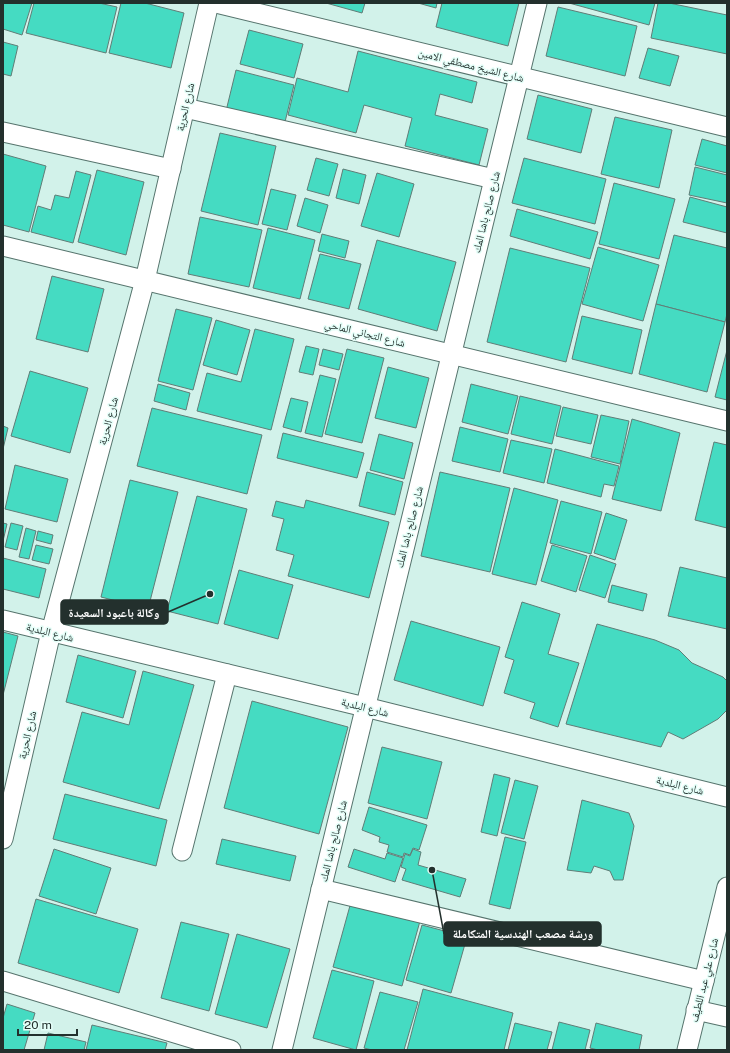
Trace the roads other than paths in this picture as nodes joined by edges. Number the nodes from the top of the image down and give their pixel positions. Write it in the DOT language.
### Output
graph roads {
  1 [pos="209,3"];
  2 [pos="216,3"];
  3 [pos="537,3"];
  4 [pos="519,77"];
  5 [pos="185,108"];
  6 [pos="727,127"];
  7 [pos="3,132"];
  8 [pos="171,169"];
  9 [pos="494,179"];
  10 [pos="3,246"];
  11 [pos="145,280"];
  12 [pos="451,354"];
  13 [pos="727,421"];
  14 [pos="3,620"];
  15 [pos="51,632"];
  16 [pos="227,674"];
  17 [pos="366,707"];
  18 [pos="727,797"];
  19 [pos="3,839"];
  20 [pos="182,850"];
  21 [pos="727,887"];
  22 [pos="321,889"];
  23 [pos="3,981"];
  24 [pos="704,981"];
  25 [pos="696,1010"];
  26 [pos="727,1017"];
  27 [pos="231,1050"];
  28 [pos="282,1050"];
  29 [pos="686,1050"];
  1 -- 5 [label="street, شارع الحرية"];
  2 -- 4 [label="street, شارع الشيخ مصطفي الامين"];
  3 -- 4 [label="street, شارع صالح باشا المك"];
  4 -- 6 [label="street, شارع الشيخ مصطفي الامين"];
  4 -- 9 [label="street, شارع صالح باشا المك"];
  5 -- 8 [label="street, شارع الحرية"];
  5 -- 9 [label="street"];
  7 -- 8 [label="street"];
  8 -- 11 [label="street, شارع الحرية"];
  9 -- 12 [label="street, شارع صالح باشا المك"];
  10 -- 11 [label="street, شارع التجاني الماحي"];
  11 -- 12 [label="street, شارع التجاني الماحي"];
  11 -- 15 [label="street, شارع الحرية"];
  12 -- 13 [label="street, شارع التجاني الماحي"];
  12 -- 17 [label="street, شارع صالح باشا المك"];
  14 -- 15 [label="street, شارع البلدية"];
  15 -- 16 [label="street, شارع البلدية"];
  15 -- 19 [label="street, شارع الحرية"];
  16 -- 17 [label="street, شارع البلدية"];
  16 -- 20 [label="street"];
  17 -- 18 [label="street, شارع البلدية"];
  17 -- 22 [label="street, شارع صالح باشا المك"];
  21 -- 24 [label="street, شارع علي عبد اللطيف"];
  22 -- 24 [label="street"];
  22 -- 28 [label="street, شارع صالح باشا المك"];
  23 -- 27 [label="street"];
  24 -- 25 [label="street, شارع علي عبد اللطيف"];
  25 -- 26 [label="street"];
  25 -- 29 [label="street, شارع علي عبد اللطيف"];
}
